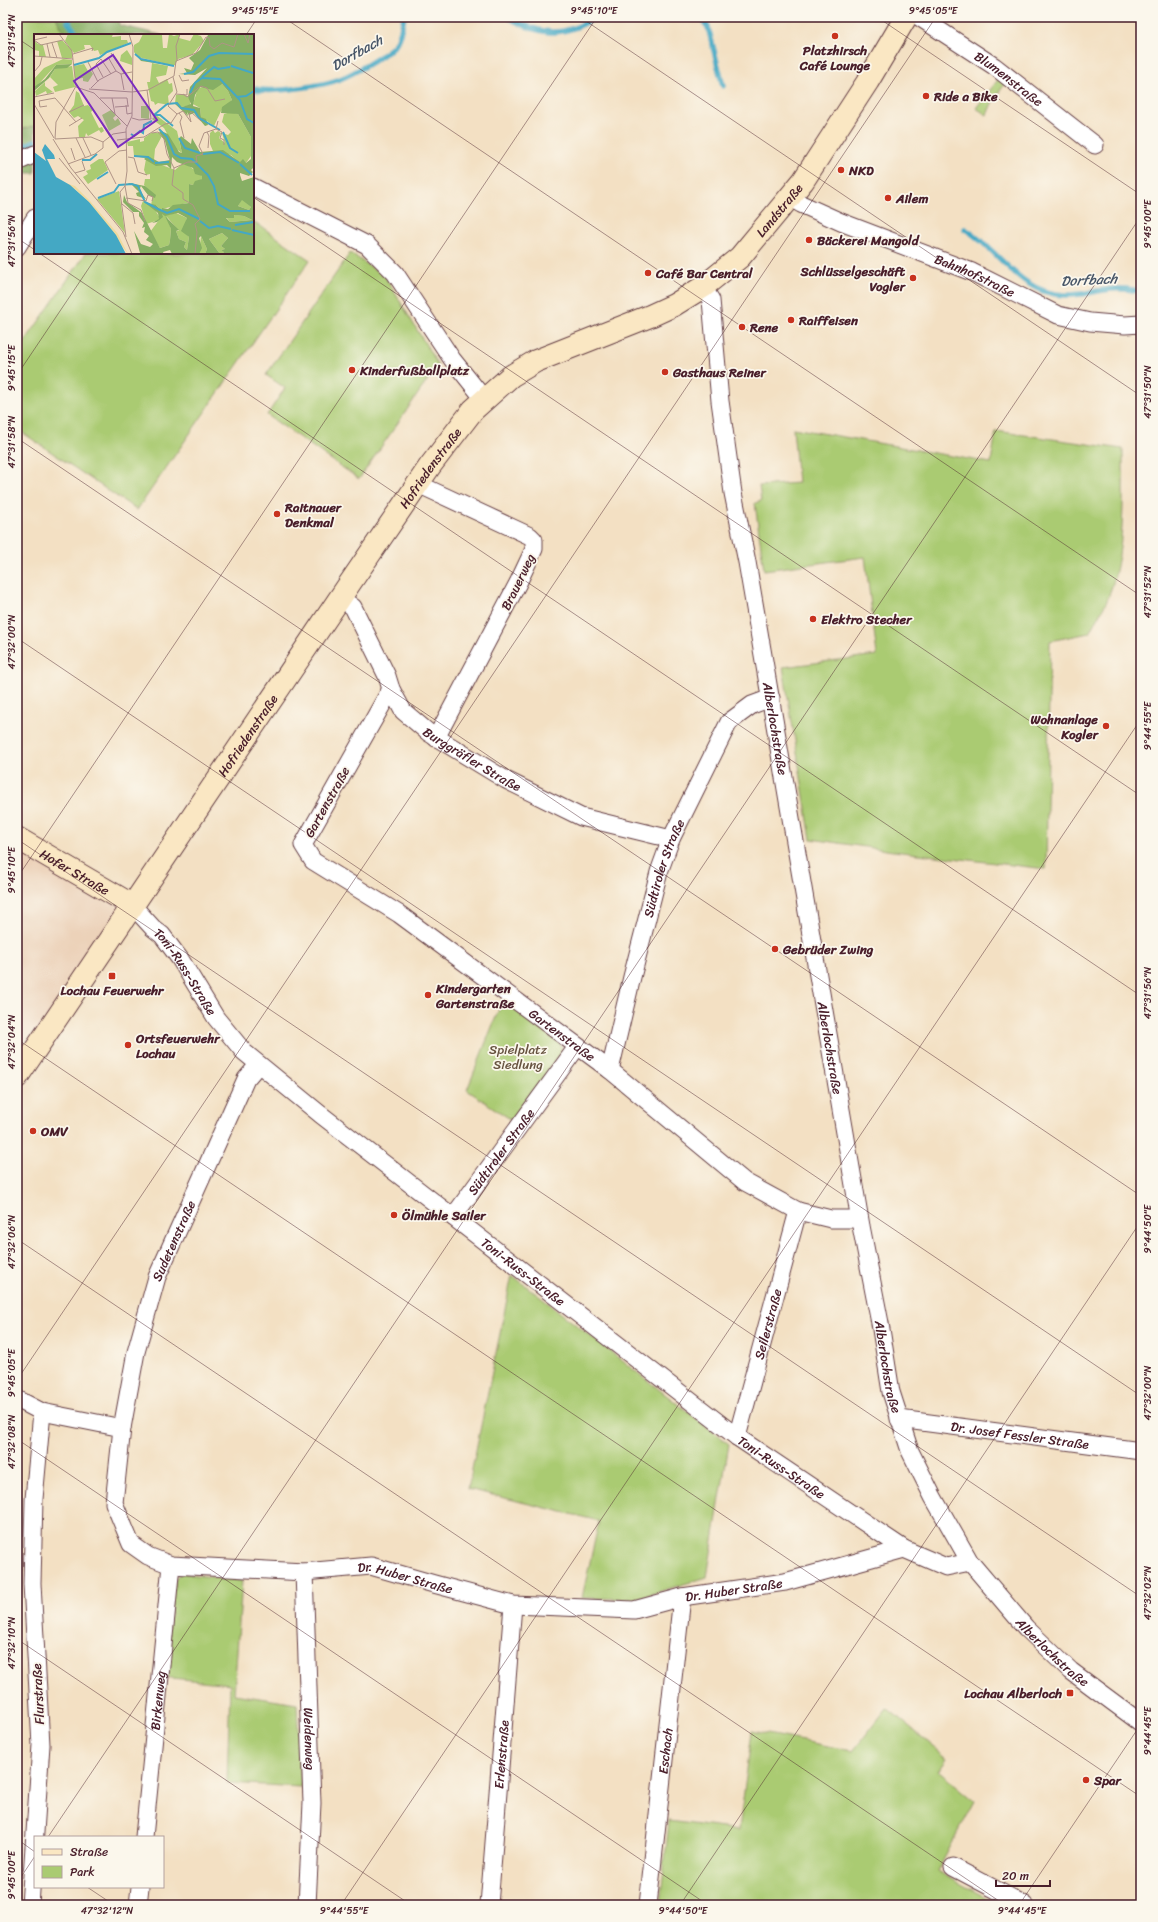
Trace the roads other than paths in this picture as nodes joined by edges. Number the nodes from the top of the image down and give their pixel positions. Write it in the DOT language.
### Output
graph roads {
  1 [pos="906,17"];
  2 [pos="919,17"];
  3 [pos="1095,145"];
  4 [pos="34,154"];
  5 [pos="17,162"];
  6 [pos="254,188"];
  7 [pos="790,197"];
  8 [pos="34,220"];
  9 [pos="17,247"];
  10 [pos="703,287"];
  11 [pos="1141,324"];
  12 [pos="591,339"];
  13 [pos="484,399"];
  14 [pos="418,484"];
  15 [pos="340,598"];
  16 [pos="391,689"];
  17 [pos="771,698"];
  18 [pos="436,738"];
  19 [pos="17,838"];
  20 [pos="671,839"];
  21 [pos="132,905"];
  22 [pos="577,1048"];
  23 [pos="258,1065"];
  24 [pos="610,1070"];
  25 [pos="17,1077"];
  26 [pos="798,1211"];
  27 [pos="453,1217"];
  28 [pos="859,1219"];
  29 [pos="17,1399"];
  30 [pos="42,1412"];
  31 [pos="899,1419"];
  32 [pos="122,1428"];
  33 [pos="737,1437"];
  34 [pos="1141,1451"];
  35 [pos="904,1549"];
  36 [pos="970,1562"];
  37 [pos="171,1565"];
  38 [pos="304,1572"];
  39 [pos="682,1596"];
  40 [pos="513,1605"];
  41 [pos="1141,1723"];
  42 [pos="34,1836"];
  43 [pos="144,1836"];
  44 [pos="34,1841"];
  45 [pos="953,1867"];
  46 [pos="140,1888"];
  47 [pos="30,1905"];
  48 [pos="138,1905"];
  49 [pos="307,1905"];
  50 [pos="489,1905"];
  51 [pos="648,1905"];
  52 [pos="1025,1905"];
  1 -- 7 [label="main road, Landstraße"];
  2 -- 3 [label="street, Blumenstraße"];
  4 -- 5 [label="street"];
  6 -- 13 [label="street"];
  7 -- 10 [label="main road, Landstraße"];
  7 -- 11 [label="street, Bahnhofstraße"];
  8 -- 9 [label="street"];
  10 -- 12 [label="main road, Landstraße"];
  10 -- 17 [label="street, Alberlochstraße"];
  12 -- 13 [label="main road, Hofriedenstraße"];
  13 -- 14 [label="main road, Hofriedenstraße"];
  14 -- 15 [label="main road, Hofriedenstraße"];
  14 -- 18 [label="street, Brauerweg"];
  15 -- 16 [label="street, Burggräfler Straße"];
  15 -- 21 [label="main road, Hofriedenstraße"];
  16 -- 18 [label="street, Burggräfler Straße"];
  16 -- 22 [label="street, Gartenstraße"];
  17 -- 20 [label="street, Südtiroler Straße"];
  17 -- 28 [label="street, Alberlochstraße"];
  18 -- 20 [label="street, Burggräfler Straße"];
  19 -- 21 [label="main road, Hofer Straße"];
  20 -- 24 [label="street, Südtiroler Straße"];
  21 -- 23 [label="street, Toni-Russ-Straße"];
  21 -- 25 [label="main road, Hofriedenstraße"];
  22 -- 24 [label="street, Gartenstraße"];
  22 -- 27 [label="street, Südtiroler Straße"];
  23 -- 27 [label="street, Toni-Russ-Straße"];
  23 -- 32 [label="street, Sudetenstraße"];
  24 -- 26 [label="street, Gartenstraße"];
  26 -- 28 [label="street, Gartenstraße"];
  26 -- 33 [label="street, Seilerstraße"];
  27 -- 33 [label="street, Toni-Russ-Straße"];
  28 -- 31 [label="street, Alberlochstraße"];
  29 -- 30 [label="street"];
  30 -- 32 [label="street"];
  30 -- 42 [label="street, Flurstraße"];
  31 -- 34 [label="street, Dr. Josef Fessler Straße"];
  31 -- 36 [label="street, Alberlochstraße"];
  32 -- 37 [label="street, Dr. Huber Straße"];
  33 -- 35 [label="street, Toni-Russ-Straße"];
  35 -- 36 [label="street, Toni-Russ-Straße"];
  35 -- 39 [label="street, Dr. Huber Straße"];
  36 -- 41 [label="street, Alberlochstraße"];
  37 -- 38 [label="street, Dr. Huber Straße"];
  37 -- 43 [label="street, Birkenweg"];
  38 -- 40 [label="street, Dr. Huber Straße"];
  38 -- 49 [label="street, Weidenweg"];
  39 -- 40 [label="street, Dr. Huber Straße"];
  39 -- 51 [label="street, Eschach"];
  40 -- 50 [label="street, Erlenstraße"];
  44 -- 47 [label="street, Flurstraße"];
  45 -- 52 [label="street"];
  46 -- 48 [label="street"];
}
